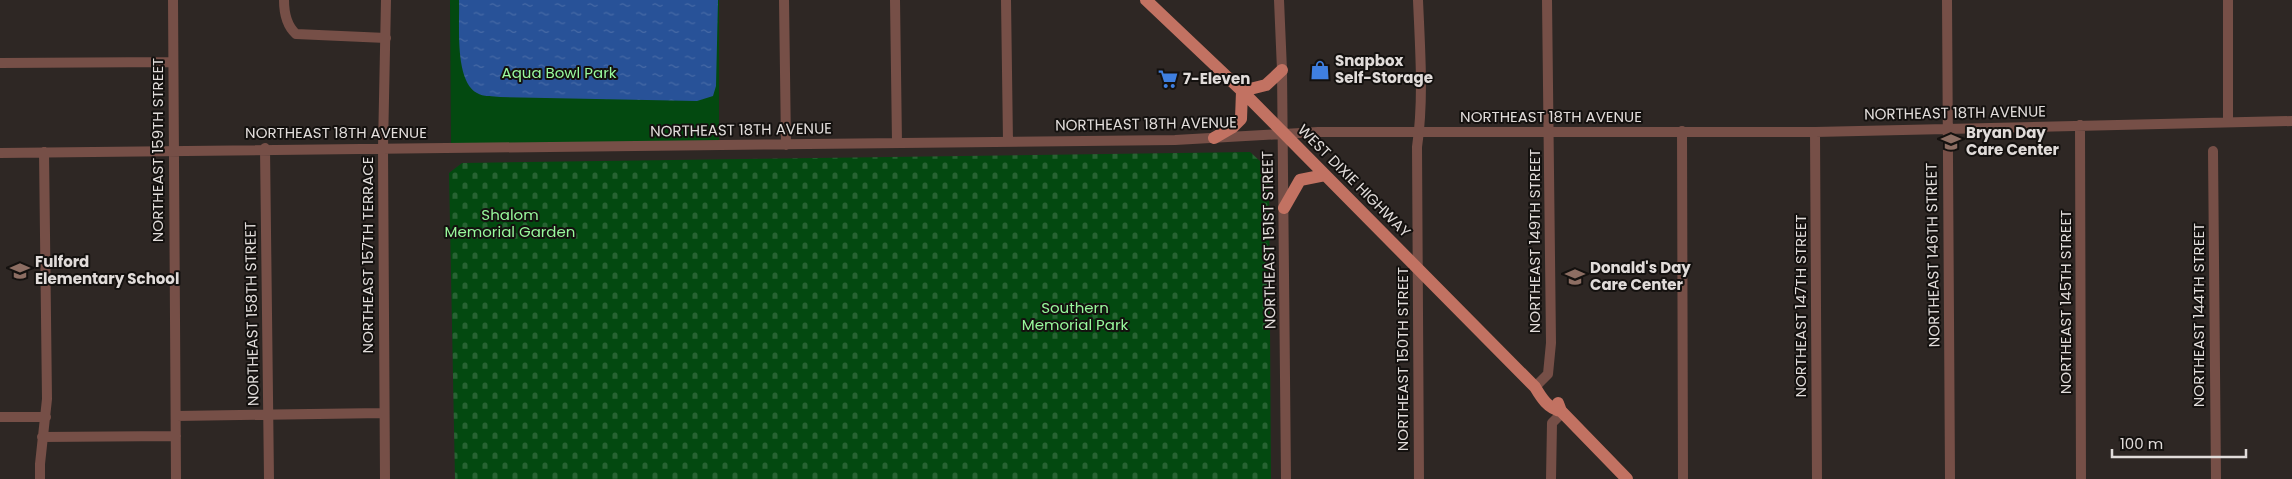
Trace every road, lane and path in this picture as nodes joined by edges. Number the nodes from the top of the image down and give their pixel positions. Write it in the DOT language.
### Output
graph roads {
  1 [pos="173,0"];
  2 [pos="284,0"];
  3 [pos="386,0"];
  4 [pos="784,0"];
  5 [pos="895,0"];
  6 [pos="1006,0"];
  7 [pos="1146,0"];
  8 [pos="1279,0"];
  9 [pos="1418,0"];
  10 [pos="1547,0"];
  11 [pos="1947,0"];
  12 [pos="2228,0"];
  13 [pos="386,38"];
  14 [pos="172,62"];
  15 [pos="0,63"];
  16 [pos="1282,70"];
  17 [pos="1242,91"];
  18 [pos="2228,121"];
  19 [pos="2292,121"];
  20 [pos="2080,125"];
  21 [pos="1949,128"];
  22 [pos="1682,131"];
  23 [pos="1549,132"];
  24 [pos="1815,132"];
  25 [pos="1283,133"];
  26 [pos="1420,133"];
  27 [pos="1214,138"];
  28 [pos="1008,142"];
  29 [pos="897,143"];
  30 [pos="786,145"];
  31 [pos="265,148"];
  32 [pos="383,148"];
  33 [pos="172,150"];
  34 [pos="2213,151"];
  35 [pos="44,152"];
  36 [pos="0,153"];
  37 [pos="1324,175"];
  38 [pos="1284,208"];
  39 [pos="1417,268"];
  40 [pos="1536,387"];
  41 [pos="1562,411"];
  42 [pos="384,413"];
  43 [pos="269,415"];
  44 [pos="176,416"];
  45 [pos="0,417"];
  46 [pos="46,417"];
  47 [pos="176,436"];
  48 [pos="42,437"];
  49 [pos="40,479"];
  50 [pos="176,479"];
  51 [pos="269,479"];
  52 [pos="385,479"];
  53 [pos="1286,479"];
  54 [pos="1419,479"];
  55 [pos="1552,479"];
  56 [pos="1627,479"];
  57 [pos="1683,479"];
  58 [pos="1817,479"];
  59 [pos="1950,479"];
  60 [pos="2082,479"];
  61 [pos="2216,479"];
  1 -- 14 [label="street, NORTHEAST 159TH STREET"];
  2 -- 13 [label="street"];
  3 -- 13 [label="street, NORTHEAST 157TH TERRACE"];
  4 -- 30 [label="street"];
  5 -- 29 [label="street"];
  6 -- 28 [label="street"];
  7 -- 17 [label="main road, WEST DIXIE HIGHWAY"];
  8 -- 16 [label="street, NORTHEAST 151ST STREET"];
  9 -- 26 [label="street, NORTHEAST 150TH STREET"];
  10 -- 23 [label="street, NORTHEAST 149TH STREET"];
  11 -- 21 [label="street, NORTHEAST 146TH STREET"];
  12 -- 18 [label="street"];
  13 -- 32 [label="street, NORTHEAST 157TH TERRACE"];
  14 -- 15 [label="street"];
  14 -- 33 [label="street, NORTHEAST 159TH STREET"];
  16 -- 17 [label="main road"];
  16 -- 25 [label="street, NORTHEAST 151ST STREET"];
  17 -- 25 [label="main road, WEST DIXIE HIGHWAY"];
  17 -- 27 [label="main road"];
  18 -- 19 [label="street, NORTHEAST 18TH AVENUE"];
  18 -- 20 [label="street, NORTHEAST 18TH AVENUE"];
  20 -- 21 [label="street, NORTHEAST 18TH AVENUE"];
  20 -- 60 [label="street, NORTHEAST 145TH STREET"];
  21 -- 24 [label="street, NORTHEAST 18TH AVENUE"];
  21 -- 59 [label="street, NORTHEAST 146TH STREET"];
  22 -- 23 [label="street, NORTHEAST 18TH AVENUE"];
  22 -- 24 [label="street, NORTHEAST 18TH AVENUE"];
  22 -- 57 [label="street"];
  23 -- 26 [label="street, NORTHEAST 18TH AVENUE"];
  23 -- 40 [label="street, NORTHEAST 149TH STREET"];
  24 -- 58 [label="street, NORTHEAST 147TH STREET"];
  25 -- 26 [label="street, NORTHEAST 18TH AVENUE"];
  25 -- 27 [label="street, NORTHEAST 18TH AVENUE"];
  25 -- 37 [label="main road, WEST DIXIE HIGHWAY"];
  25 -- 38 [label="street, NORTHEAST 151ST STREET"];
  26 -- 39 [label="street, NORTHEAST 150TH STREET"];
  27 -- 28 [label="street, NORTHEAST 18TH AVENUE"];
  28 -- 29 [label="street, NORTHEAST 18TH AVENUE"];
  29 -- 30 [label="street, NORTHEAST 18TH AVENUE"];
  30 -- 32 [label="street, NORTHEAST 18TH AVENUE"];
  31 -- 32 [label="street, NORTHEAST 18TH AVENUE"];
  31 -- 33 [label="street, NORTHEAST 18TH AVENUE"];
  31 -- 43 [label="street, NORTHEAST 158TH STREET"];
  32 -- 42 [label="street, NORTHEAST 157TH TERRACE"];
  33 -- 35 [label="street, NORTHEAST 18TH AVENUE"];
  33 -- 44 [label="street, NORTHEAST 159TH STREET"];
  34 -- 61 [label="street, NORTHEAST 144TH STREET"];
  35 -- 36 [label="street, NORTHEAST 18TH AVENUE"];
  35 -- 46 [label="street"];
  37 -- 38 [label="main road"];
  37 -- 39 [label="main road, WEST DIXIE HIGHWAY"];
  38 -- 53 [label="street, NORTHEAST 151ST STREET"];
  39 -- 40 [label="main road, WEST DIXIE HIGHWAY"];
  39 -- 54 [label="street, NORTHEAST 150TH STREET"];
  40 -- 41 [label="main road, WEST DIXIE HIGHWAY"];
  41 -- 55 [label="street"];
  41 -- 56 [label="main road, WEST DIXIE HIGHWAY"];
  42 -- 43 [label="street"];
  42 -- 52 [label="street, NORTHEAST 157TH TERRACE"];
  43 -- 44 [label="street"];
  43 -- 51 [label="street, NORTHEAST 158TH STREET"];
  44 -- 47 [label="street, NORTHEAST 159TH STREET"];
  45 -- 46 [label="street"];
  46 -- 48 [label="street"];
  47 -- 48 [label="street"];
  47 -- 50 [label="street, NORTHEAST 159TH STREET"];
  48 -- 49 [label="street"];
}
